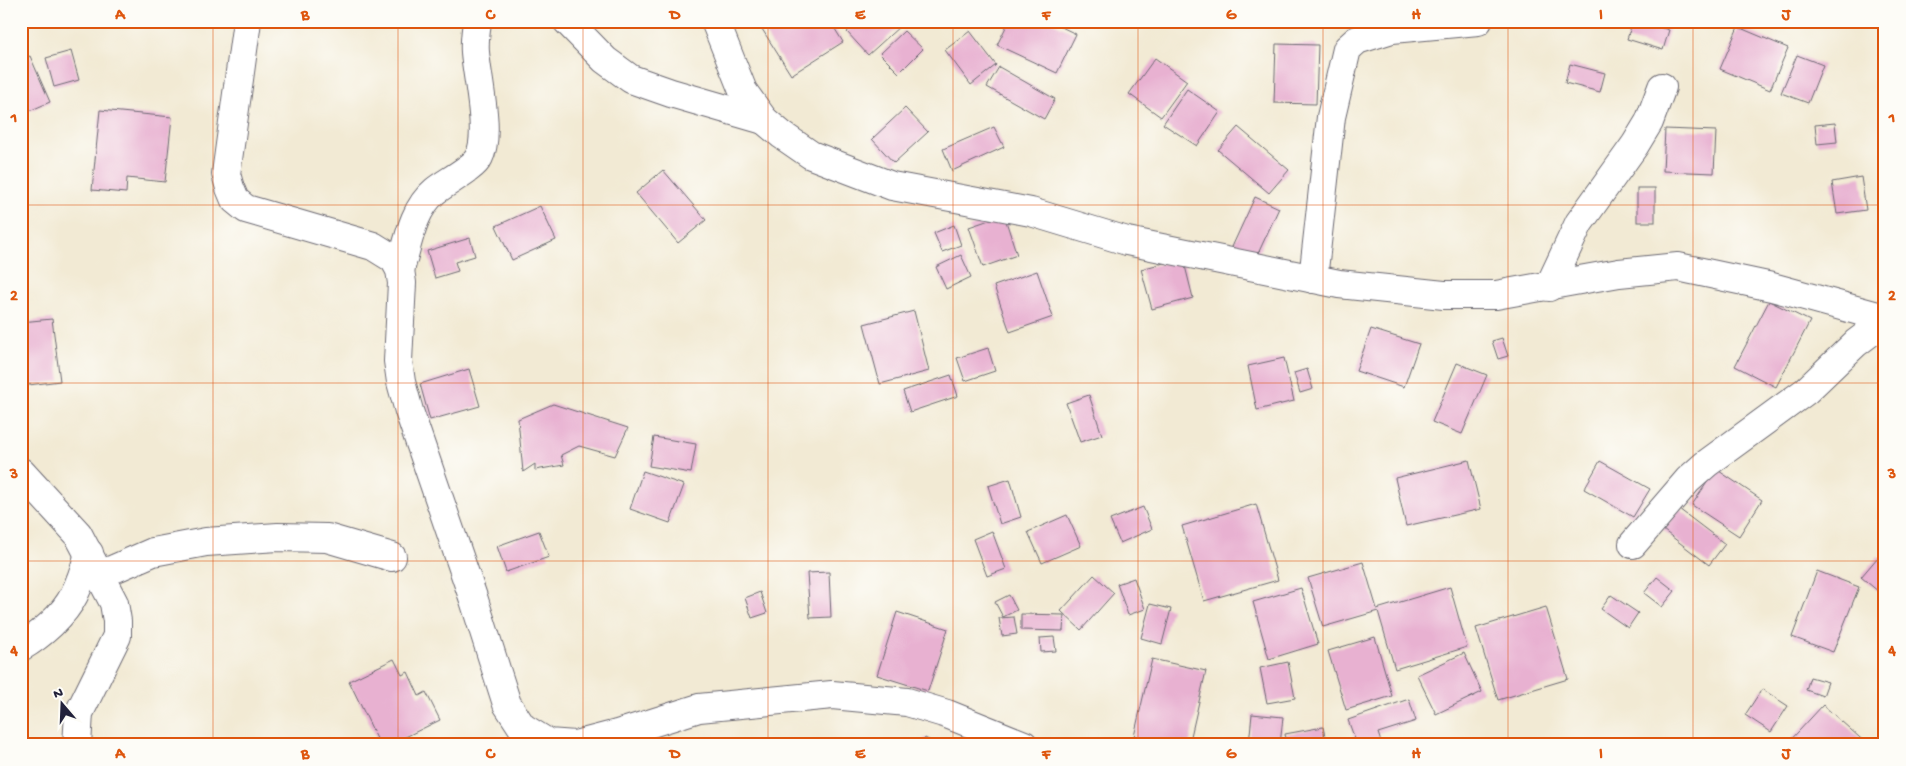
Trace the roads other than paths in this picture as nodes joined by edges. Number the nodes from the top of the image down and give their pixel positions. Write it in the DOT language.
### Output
graph roads {
  1 [pos="248,21"];
  2 [pos="477,21"];
  3 [pos="567,21"];
  4 [pos="715,21"];
  5 [pos="1478,21"];
  6 [pos="1662,87"];
  7 [pos="764,120"];
  8 [pos="400,270"];
  9 [pos="1313,279"];
  10 [pos="1549,287"];
  11 [pos="1885,320"];
  12 [pos="21,472"];
  13 [pos="1633,544"];
  14 [pos="392,557"];
  15 [pos="94,564"];
  16 [pos="21,647"];
  17 [pos="77,745"];
  18 [pos="1024,745"];
  1 -- 8 [label="street"];
  2 -- 8 [label="street"];
  3 -- 7 [label="street"];
  4 -- 7 [label="street"];
  5 -- 9 [label="street"];
  6 -- 10 [label="street"];
  7 -- 9 [label="street"];
  8 -- 18 [label="street"];
  9 -- 10 [label="street"];
  10 -- 11 [label="street"];
  11 -- 13 [label="street"];
  12 -- 15 [label="street"];
  14 -- 15 [label="street"];
  15 -- 16 [label="street"];
  15 -- 17 [label="street"];
}
